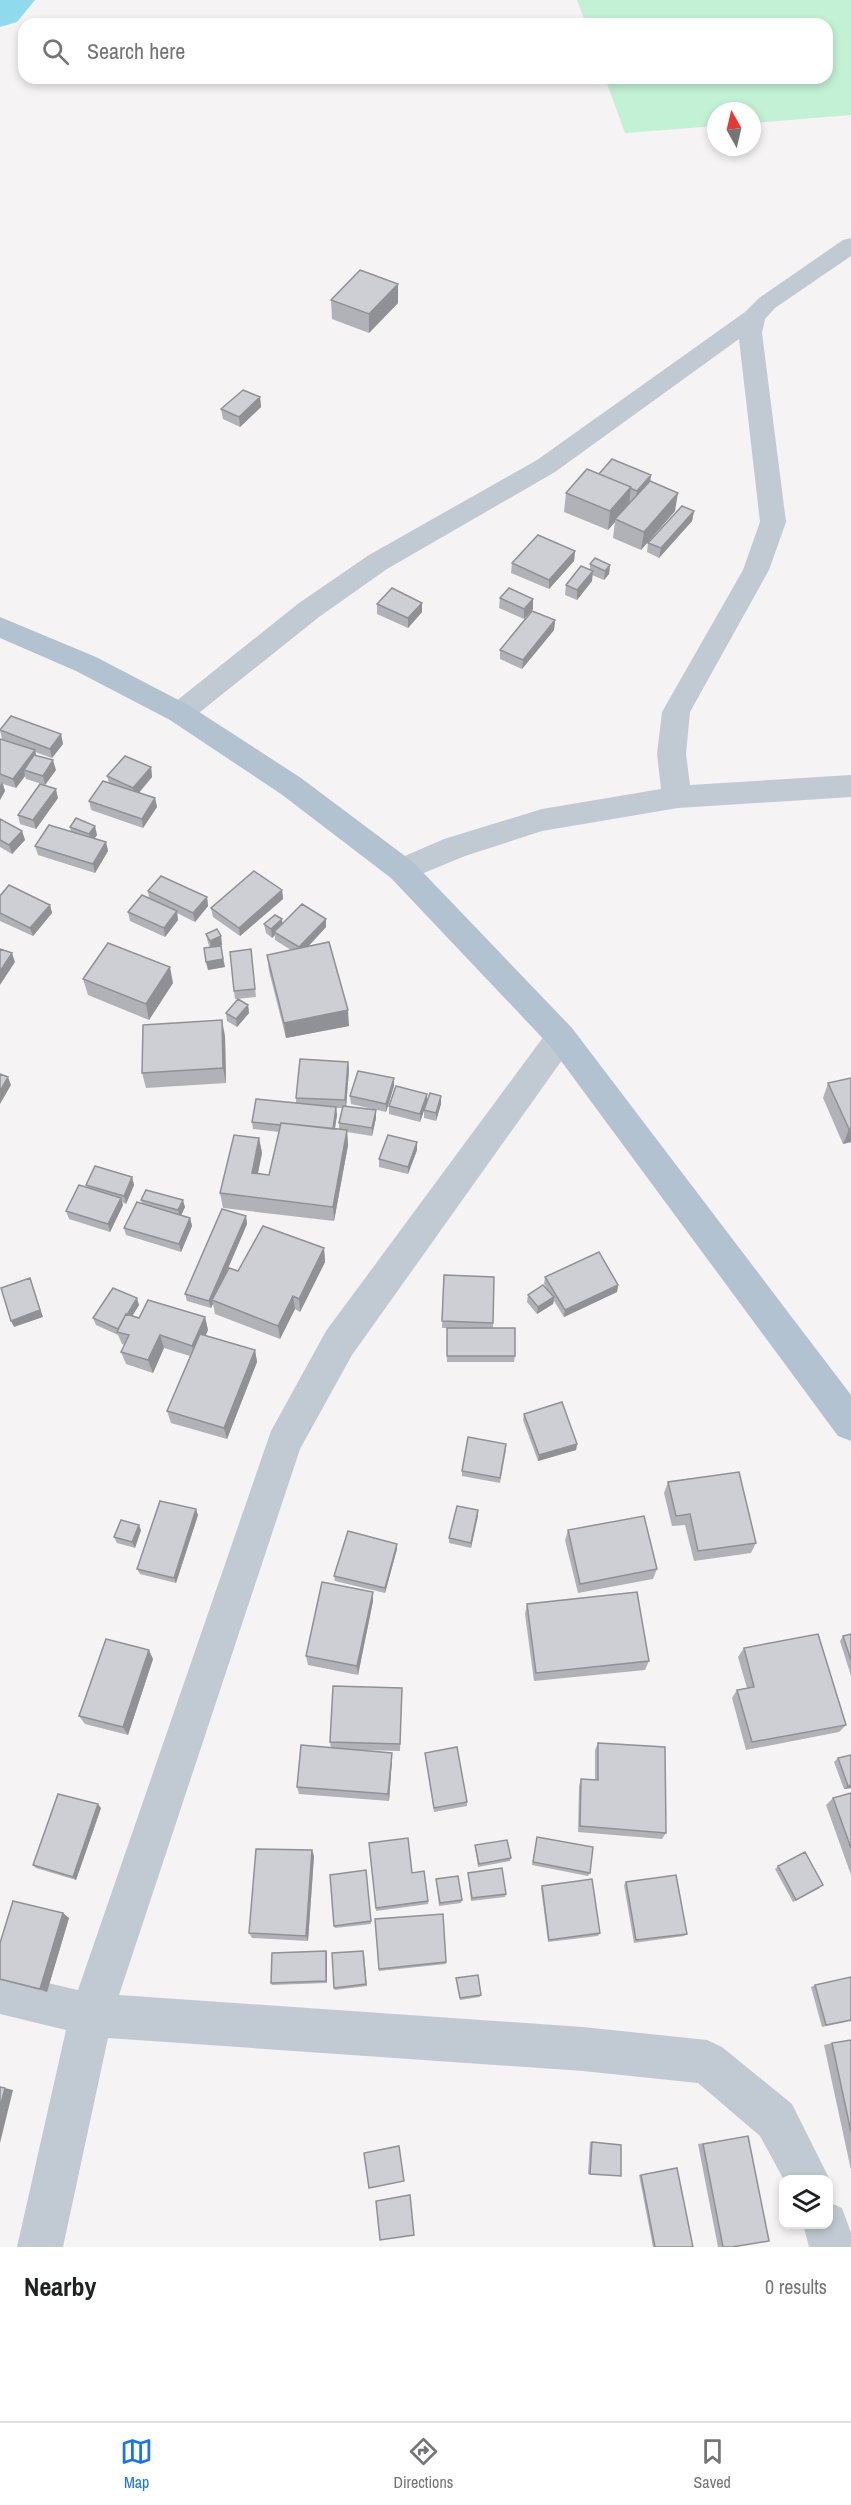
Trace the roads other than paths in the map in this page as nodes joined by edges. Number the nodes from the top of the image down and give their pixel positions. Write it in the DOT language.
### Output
graph roads {
  1 [pos="851,245"];
  2 [pos="753,317"];
  3 [pos="0,627"];
  4 [pos="180,713"];
  5 [pos="851,786"];
  6 [pos="678,797"];
  7 [pos="402,870"];
  8 [pos="561,1037"];
  9 [pos="851,1424"];
  10 [pos="0,1993"];
  11 [pos="92,2015"];
  12 [pos="805,2175"];
  13 [pos="827,2229"];
  14 [pos="40,2247"];
  15 [pos="832,2247"];
  1 -- 2 [label="street"];
  2 -- 4 [label="street"];
  2 -- 6 [label="street"];
  3 -- 4 [label="main road"];
  4 -- 7 [label="main road"];
  5 -- 6 [label="street"];
  6 -- 7 [label="street"];
  7 -- 8 [label="main road"];
  8 -- 9 [label="main road"];
  8 -- 11 [label="street"];
  10 -- 11 [label="street"];
  11 -- 12 [label="street"];
  11 -- 14 [label="street"];
  13 -- 15 [label="street"];
}
